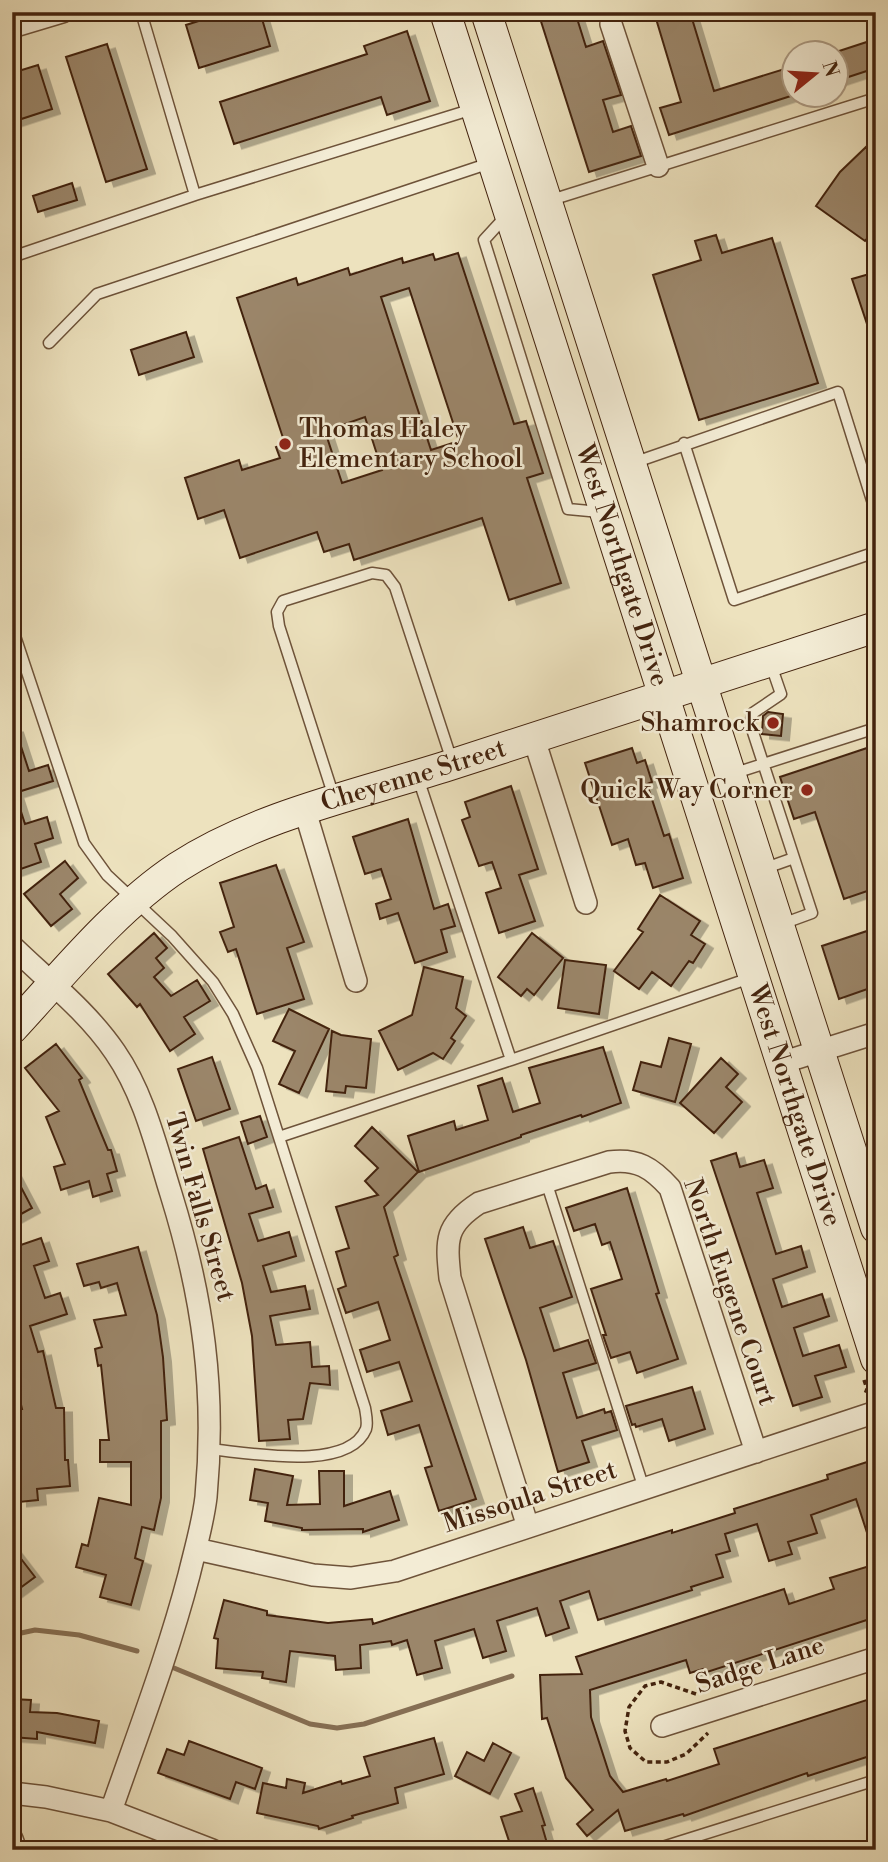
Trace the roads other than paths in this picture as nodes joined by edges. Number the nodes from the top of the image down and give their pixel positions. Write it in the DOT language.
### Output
graph roads {
  1 [pos="62,12"];
  2 [pos="141,12"];
  3 [pos="445,12"];
  4 [pos="486,12"];
  5 [pos="611,24"];
  6 [pos="12,27"];
  7 [pos="876,98"];
  8 [pos="476,108"];
  9 [pos="493,163"];
  10 [pos="658,166"];
  11 [pos="195,195"];
  12 [pos="545,202"];
  13 [pos="509,213"];
  14 [pos="12,257"];
  15 [pos="49,343"];
  16 [pos="684,443"];
  17 [pos="630,464"];
  18 [pos="876,513"];
  19 [pos="876,552"];
  20 [pos="12,626"];
  21 [pos="876,627"];
  22 [pos="770,662"];
  23 [pos="701,685"];
  24 [pos="664,698"];
  25 [pos="876,728"];
  26 [pos="534,739"];
  27 [pos="453,764"];
  28 [pos="763,764"];
  29 [pos="730,774"];
  30 [pos="417,775"];
  31 [pos="335,801"];
  32 [pos="305,811"];
  33 [pos="794,858"];
  34 [pos="761,870"];
  35 [pos="135,901"];
  36 [pos="586,903"];
  37 [pos="779,925"];
  38 [pos="12,946"];
  39 [pos="754,976"];
  40 [pos="356,981"];
  41 [pos="53,985"];
  42 [pos="12,1030"];
  43 [pos="876,1033"];
  44 [pos="820,1051"];
  45 [pos="511,1060"];
  46 [pos="781,1063"];
  47 [pos="279,1137"];
  48 [pos="551,1180"];
  49 [pos="876,1228"];
  50 [pos="868,1310"];
  51 [pos="874,1350"];
  52 [pos="876,1412"];
  53 [pos="208,1449"];
  54 [pos="756,1452"];
  55 [pos="645,1489"];
  56 [pos="528,1527"];
  57 [pos="195,1549"];
  58 [pos="876,1658"];
  59 [pos="662,1726"];
  60 [pos="876,1780"];
  61 [pos="12,1793"];
  62 [pos="111,1811"];
  63 [pos="12,1839"];
  64 [pos="16,1850"];
  65 [pos="212,1850"];
  66 [pos="653,1850"];
  1 -- 6 [label="street"];
  2 -- 11 [label="lane"];
  3 -- 8 [label="main road, West Northgate Drive"];
  4 -- 12 [label="main road, West Northgate Drive"];
  5 -- 10 [label="street"];
  7 -- 10 [label="lane"];
  8 -- 9 [label="main road, West Northgate Drive"];
  8 -- 11 [label="lane"];
  9 -- 13 [label="main road, West Northgate Drive"];
  9 -- 15 [label="lane"];
  10 -- 12 [label="lane"];
  11 -- 14 [label="lane"];
  12 -- 13 [label="main road"];
  12 -- 17 [label="main road, West Northgate Drive"];
  13 -- 24 [label="main road, West Northgate Drive"];
  16 -- 17 [label="lane"];
  16 -- 18 [label="lane"];
  16 -- 19 [label="lane"];
  17 -- 23 [label="main road, West Northgate Drive"];
  20 -- 35 [label="lane"];
  21 -- 22 [label="main road, Cheyenne Street"];
  22 -- 23 [label="main road, Cheyenne Street"];
  22 -- 28 [label="lane"];
  23 -- 24 [label="main road, Cheyenne Street"];
  23 -- 29 [label="main road, West Northgate Drive"];
  24 -- 26 [label="main road, Cheyenne Street"];
  24 -- 39 [label="main road, West Northgate Drive"];
  25 -- 28 [label="lane"];
  26 -- 27 [label="main road, Cheyenne Street"];
  26 -- 36 [label="street"];
  27 -- 30 [label="main road, Cheyenne Street"];
  27 -- 31 [label="lane"];
  28 -- 29 [label="lane"];
  28 -- 33 [label="lane"];
  29 -- 34 [label="main road, West Northgate Drive"];
  30 -- 31 [label="main road, Cheyenne Street"];
  30 -- 45 [label="lane"];
  31 -- 32 [label="main road, Cheyenne Street"];
  32 -- 35 [label="main road, Cheyenne Street"];
  32 -- 40 [label="street"];
  33 -- 34 [label="lane"];
  33 -- 37 [label="lane"];
  34 -- 37 [label="main road, West Northgate Drive"];
  35 -- 41 [label="main road, Cheyenne Street"];
  35 -- 47 [label="lane"];
  37 -- 44 [label="main road, West Northgate Drive"];
  38 -- 41 [label="street, Twin Falls Street"];
  39 -- 45 [label="lane"];
  39 -- 46 [label="main road, West Northgate Drive"];
  41 -- 42 [label="main road, Cheyenne Street"];
  41 -- 53 [label="street, Twin Falls Street"];
  43 -- 44 [label="street"];
  44 -- 46 [label="street"];
  44 -- 49 [label="main road, West Northgate Drive"];
  45 -- 47 [label="lane"];
  46 -- 50 [label="main road, West Northgate Drive"];
  47 -- 53 [label="lane"];
  48 -- 54 [label="street, North Eugene Court"];
  48 -- 55 [label="lane"];
  48 -- 56 [label="street, North Eugene Court"];
  50 -- 51 [label="main road, West Northgate Drive"];
  52 -- 54 [label="street, Missoula Street"];
  53 -- 57 [label="street, Twin Falls Street"];
  54 -- 55 [label="street, Missoula Street"];
  55 -- 56 [label="street, Missoula Street"];
  56 -- 57 [label="street, Missoula Street"];
  57 -- 62 [label="street, Twin Falls Street"];
  58 -- 59 [label="street, Sadge Lane"];
  60 -- 66 [label="lane"];
  61 -- 62 [label="street"];
  62 -- 65 [label="street"];
  63 -- 64 [label="street"];
}
